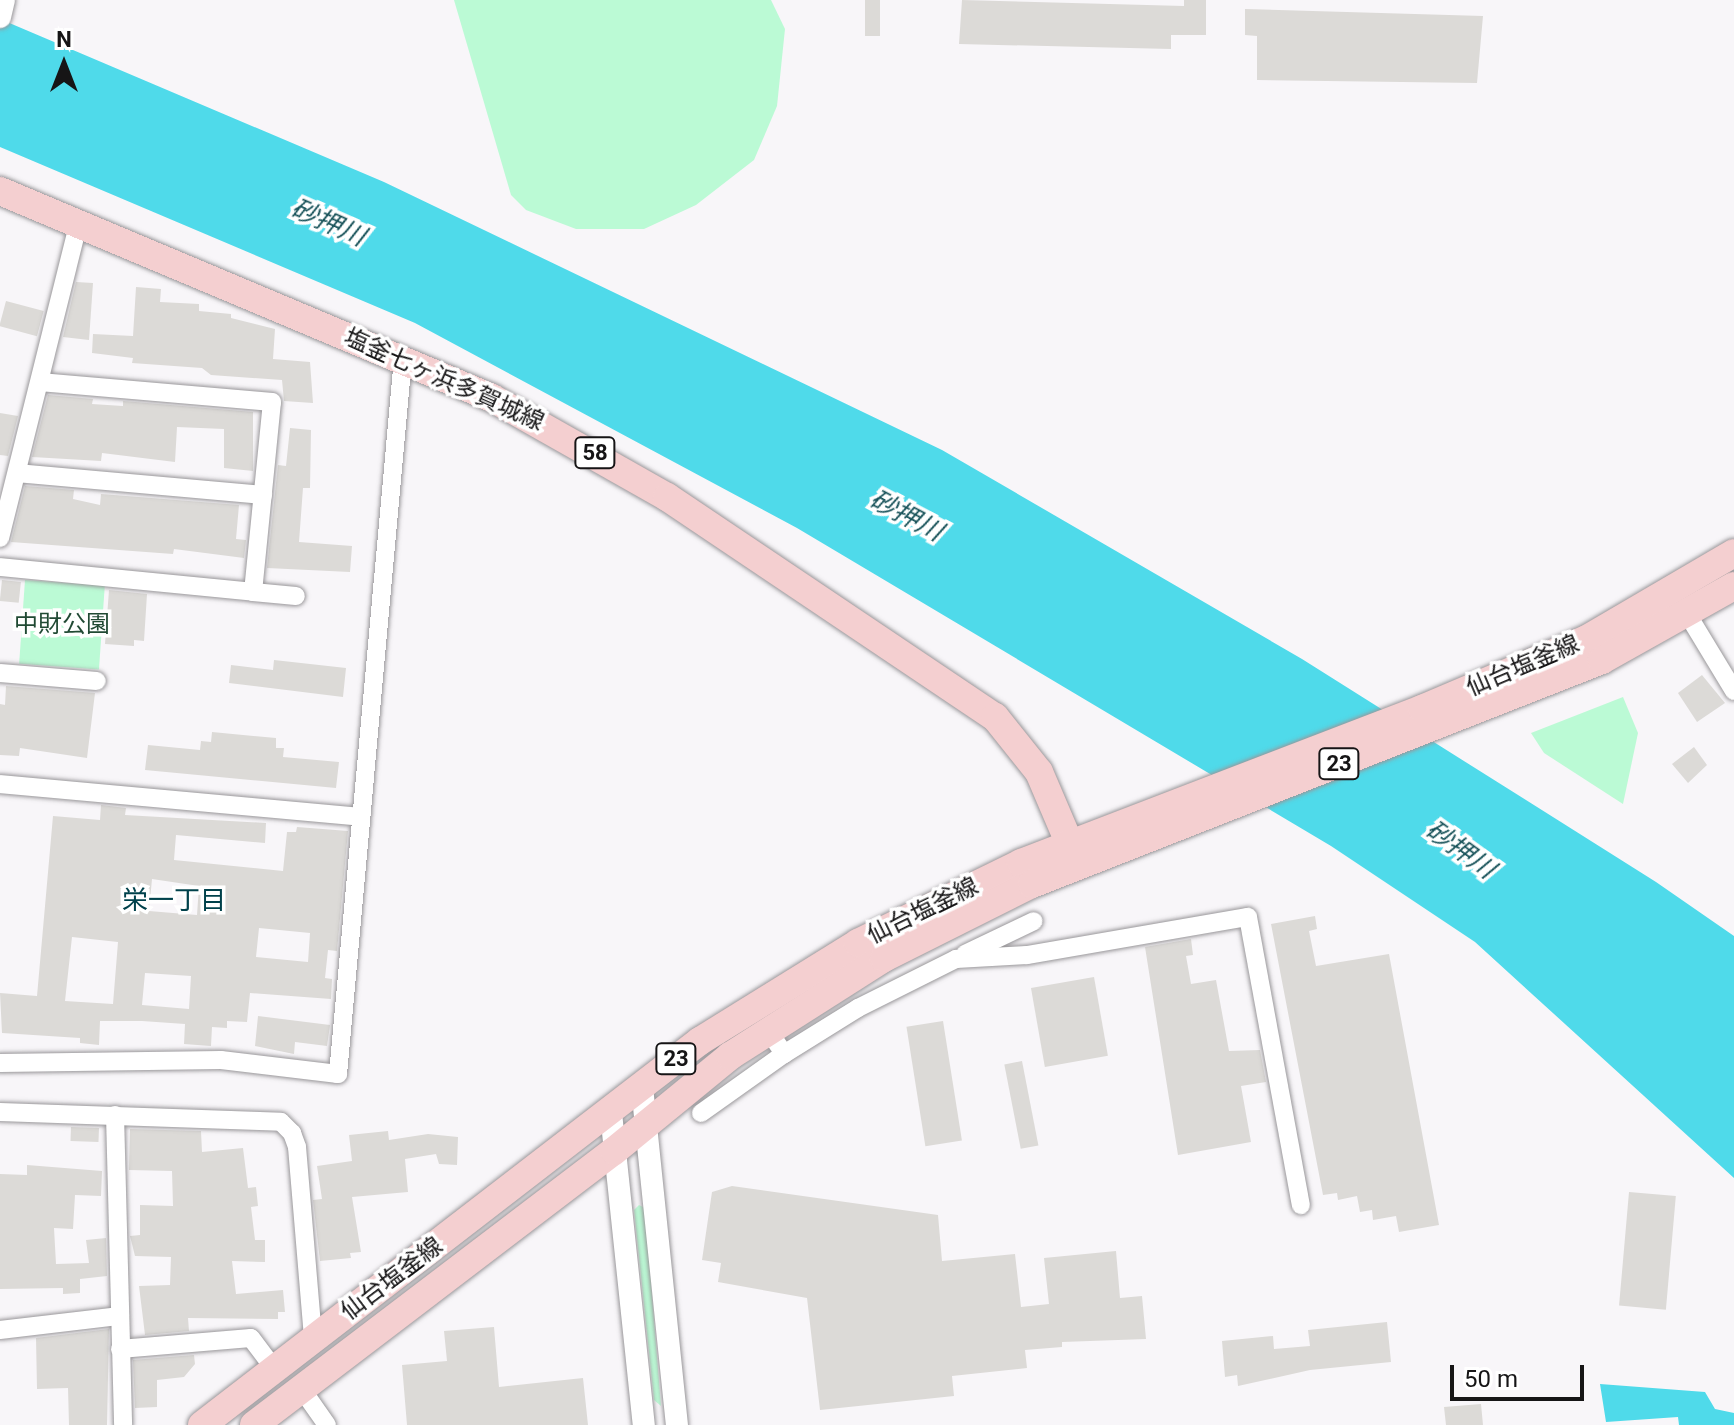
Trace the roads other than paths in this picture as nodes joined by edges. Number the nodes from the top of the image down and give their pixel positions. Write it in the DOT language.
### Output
graph roads {
  1 [pos="4,0"];
  2 [pos="0,17"];
  3 [pos="0,191"];
  4 [pos="78,226"];
  5 [pos="403,358"];
  6 [pos="40,382"];
  7 [pos="17,473"];
  8 [pos="263,495"];
  9 [pos="0,538"];
  10 [pos="1734,553"];
  11 [pos="0,567"];
  12 [pos="1734,586"];
  13 [pos="253,592"];
  14 [pos="296,596"];
  15 [pos="1688,615"];
  16 [pos="0,673"];
  17 [pos="97,681"];
  18 [pos="1734,691"];
  19 [pos="1434,716"];
  20 [pos="0,784"];
  21 [pos="360,817"];
  22 [pos="1075,854"];
  23 [pos="1034,921"];
  24 [pos="956,959"];
  25 [pos="768,1030"];
  26 [pos="784,1054"];
  27 [pos="0,1063"];
  28 [pos="642,1087"];
  29 [pos="0,1112"];
  30 [pos="611,1113"];
  31 [pos="701,1113"];
  32 [pos="115,1115"];
  33 [pos="645,1125"];
  34 [pos="614,1151"];
  35 [pos="1301,1205"];
  36 [pos="120,1316"];
  37 [pos="0,1330"];
  38 [pos="313,1339"];
  39 [pos="120,1349"];
  40 [pos="274,1369"];
  41 [pos="301,1388"];
  42 [pos="123,1425"];
  43 [pos="202,1425"];
  44 [pos="254,1425"];
  45 [pos="327,1425"];
  46 [pos="644,1425"];
  47 [pos="677,1425"];
  1 -- 2 [label="street"];
  3 -- 4 [label="main road, 塩釜七ヶ浜多賀城線 / 58"];
  4 -- 5 [label="main road, 塩釜七ヶ浜多賀城線 / 58"];
  4 -- 6 [label="street"];
  5 -- 21 [label="street"];
  5 -- 22 [label="main road, 塩釜七ヶ浜多賀城線 / 58"];
  6 -- 7 [label="street"];
  6 -- 8 [label="street"];
  7 -- 8 [label="street"];
  7 -- 9 [label="street"];
  8 -- 13 [label="street"];
  10 -- 19 [label="main road, 仙台塩釜線 / 23"];
  11 -- 13 [label="street"];
  12 -- 15 [label="main road, 仙台塩釜線 / 23"];
  13 -- 14 [label="street"];
  15 -- 18 [label="street"];
  15 -- 19 [label="main road, 仙台塩釜線 / 23"];
  16 -- 17 [label="street"];
  19 -- 22 [label="main road, 仙台塩釜線 / 23"];
  19 -- 22 [label="main road, 仙台塩釜線 / 23"];
  20 -- 21 [label="street"];
  21 -- 27 [label="street"];
  22 -- 25 [label="main road, 仙台塩釜線 / 23"];
  22 -- 28 [label="main road, 仙台塩釜線 / 23"];
  23 -- 24 [label="street"];
  24 -- 26 [label="street"];
  24 -- 35 [label="street"];
  25 -- 26 [label="street"];
  25 -- 33 [label="main road, 仙台塩釜線 / 23"];
  26 -- 31 [label="street"];
  28 -- 30 [label="main road, 仙台塩釜線 / 23"];
  28 -- 33 [label="street"];
  29 -- 32 [label="street"];
  30 -- 34 [label="street"];
  30 -- 38 [label="main road, 仙台塩釜線 / 23"];
  32 -- 36 [label="street"];
  32 -- 38 [label="street"];
  33 -- 34 [label="main road, 仙台塩釜線 / 23"];
  33 -- 47 [label="street"];
  34 -- 41 [label="main road, 仙台塩釜線 / 23"];
  34 -- 46 [label="street"];
  36 -- 37 [label="street"];
  36 -- 39 [label="street"];
  38 -- 40 [label="main road, 仙台塩釜線 / 23"];
  39 -- 40 [label="street"];
  39 -- 42 [label="street"];
  40 -- 43 [label="main road, 仙台塩釜線 / 23"];
  41 -- 44 [label="main road, 仙台塩釜線 / 23"];
  41 -- 45 [label="street"];
}
